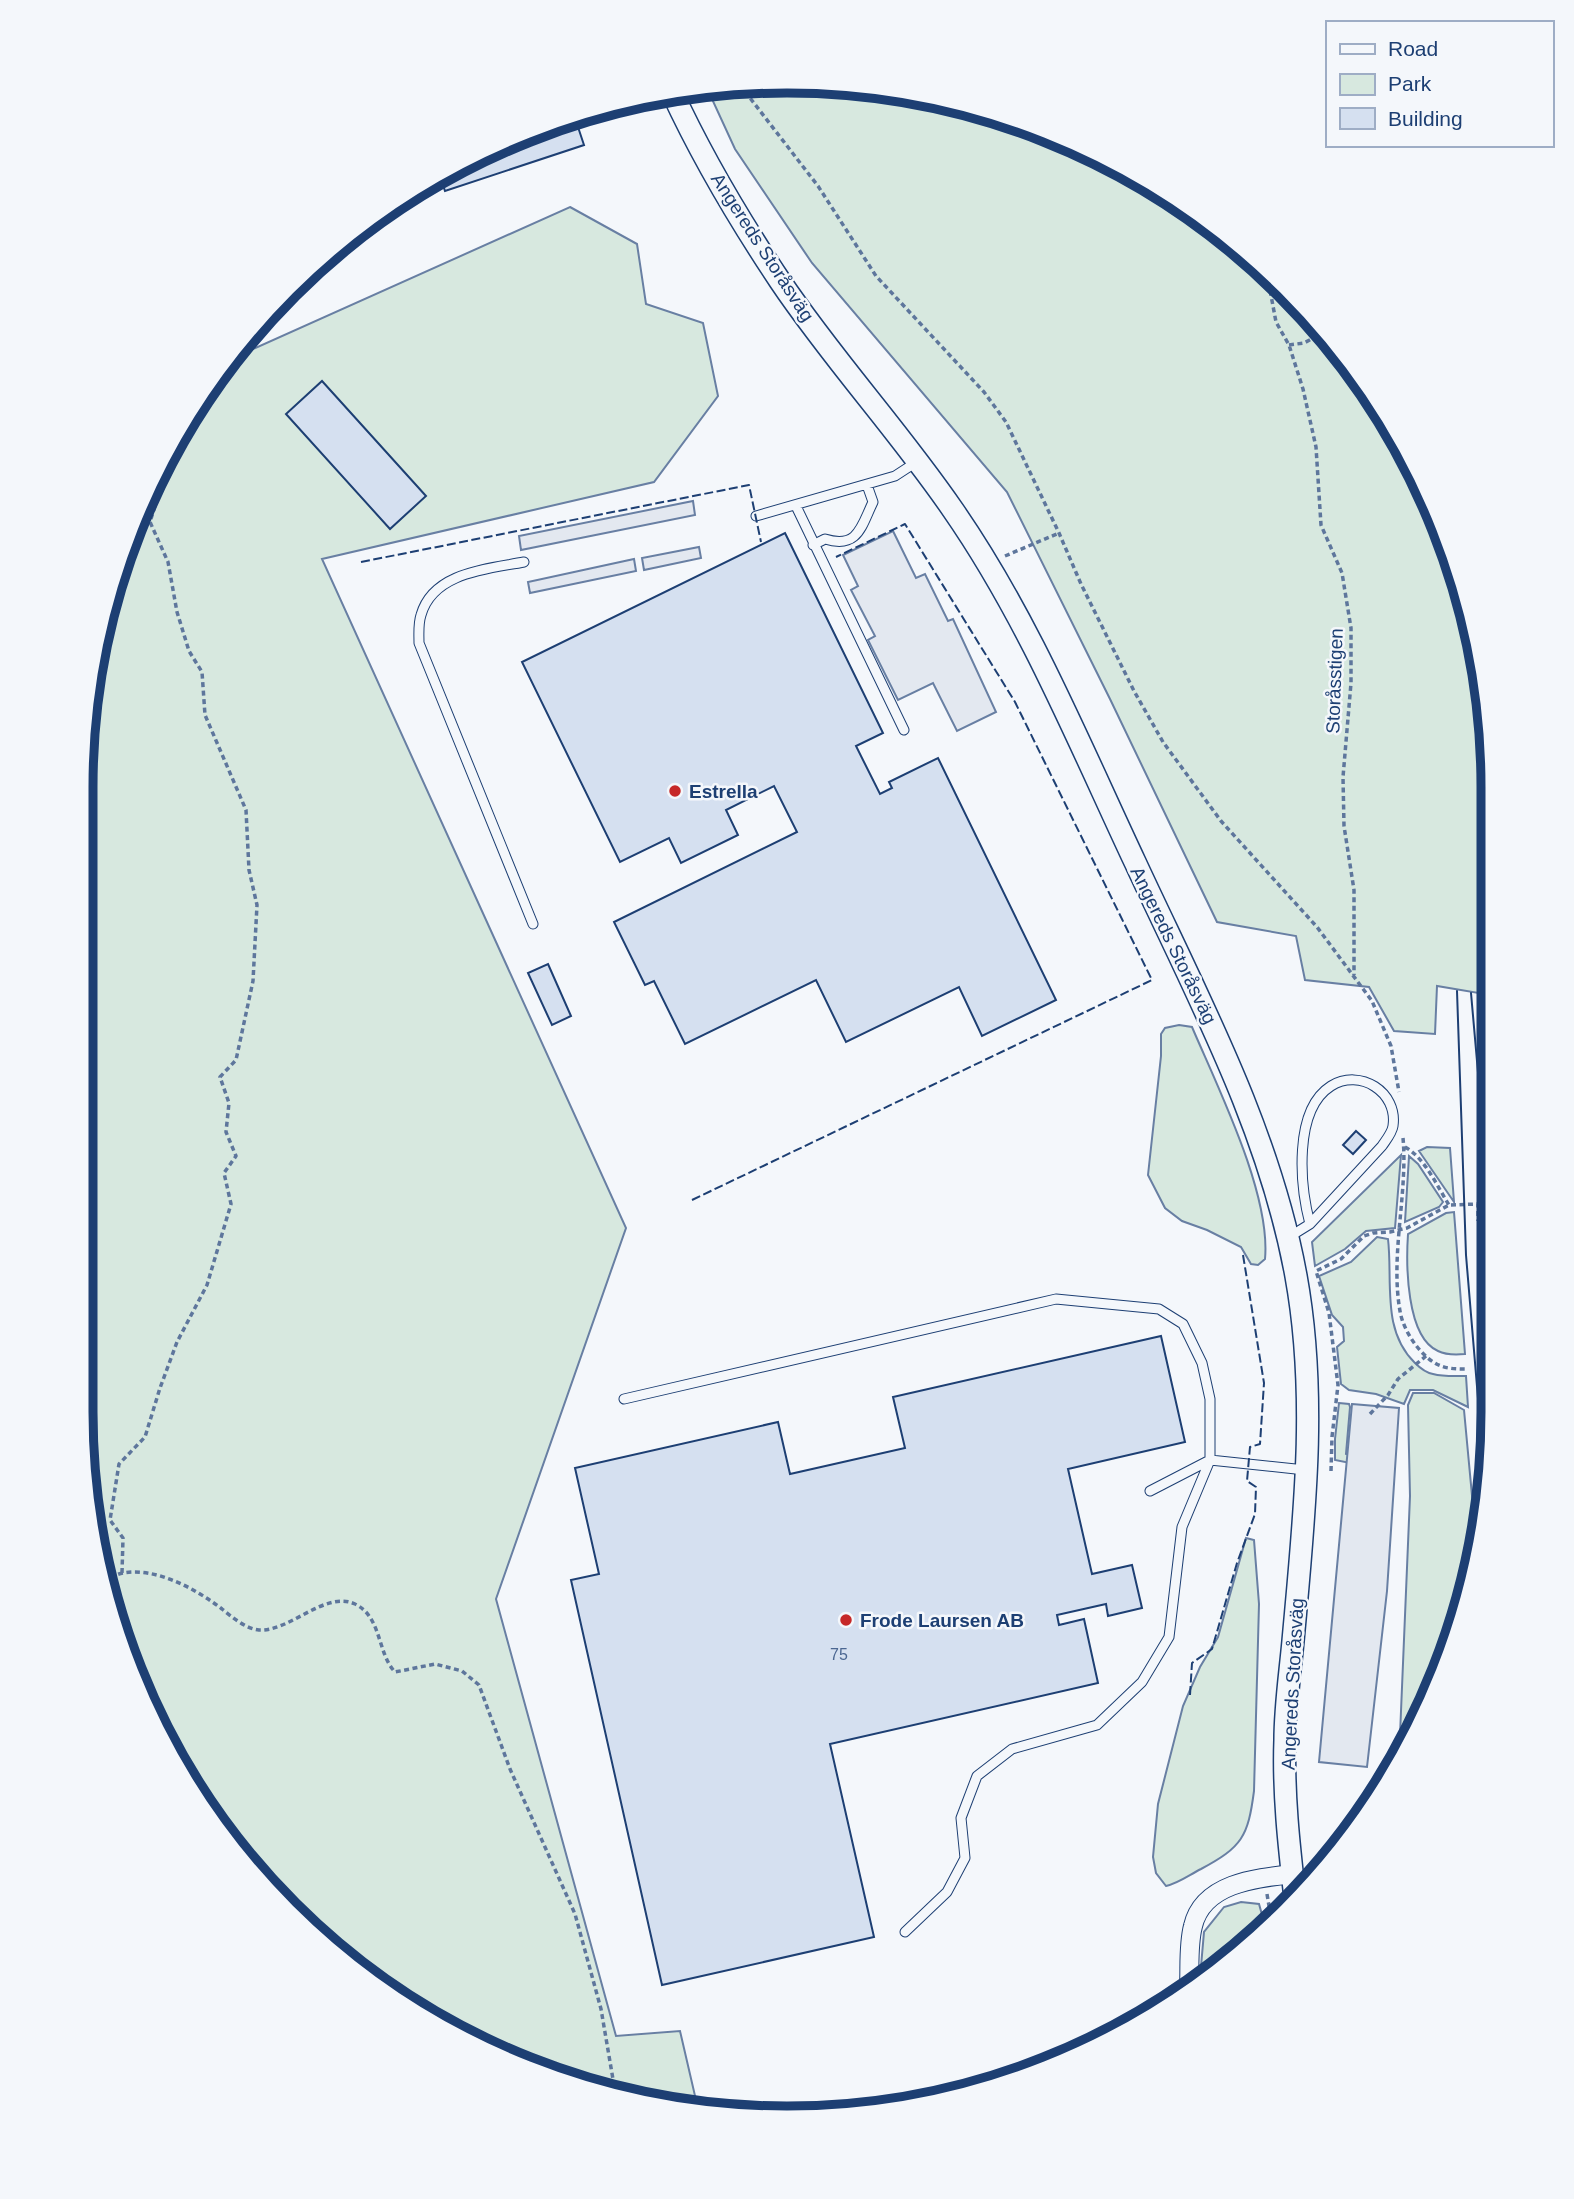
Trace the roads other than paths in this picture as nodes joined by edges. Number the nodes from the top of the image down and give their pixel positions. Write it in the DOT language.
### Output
graph roads {
  1 [pos="677,102"];
  2 [pos="918,461"];
  3 [pos="867,485"];
  4 [pos="796,506"];
  5 [pos="756,516"];
  6 [pos="813,545"];
  7 [pos="524,562"];
  8 [pos="904,730"];
  9 [pos="533,924"];
  10 [pos="1310,1224"];
  11 [pos="1287,1238"];
  12 [pos="624,1399"];
  13 [pos="1210,1460"];
  14 [pos="1307,1470"];
  15 [pos="1150,1491"];
  16 [pos="1293,1874"];
  17 [pos="1294,1886"];
  18 [pos="905,1931"];
  19 [pos="1189,1977"];
  1 -- 2 [label="street, Angereds Storåsväg"];
  2 -- 3 [label="lane"];
  2 -- 11 [label="street, Angereds Storåsväg"];
  3 -- 4 [label="lane"];
  3 -- 6 [label="lane"];
  4 -- 5 [label="lane"];
  4 -- 6 [label="lane"];
  6 -- 8 [label="lane"];
  7 -- 9 [label="lane"];
  10 -- 10 [label="lane"];
  10 -- 11 [label="lane"];
  11 -- 14 [label="street, Angereds Storåsväg"];
  12 -- 13 [label="lane"];
  13 -- 14 [label="lane"];
  13 -- 15 [label="lane"];
  13 -- 18 [label="lane"];
  14 -- 16 [label="street, Angereds Storåsväg"];
  16 -- 17 [label="street, Angereds Storåsväg"];
  16 -- 19 [label="street"];
}
